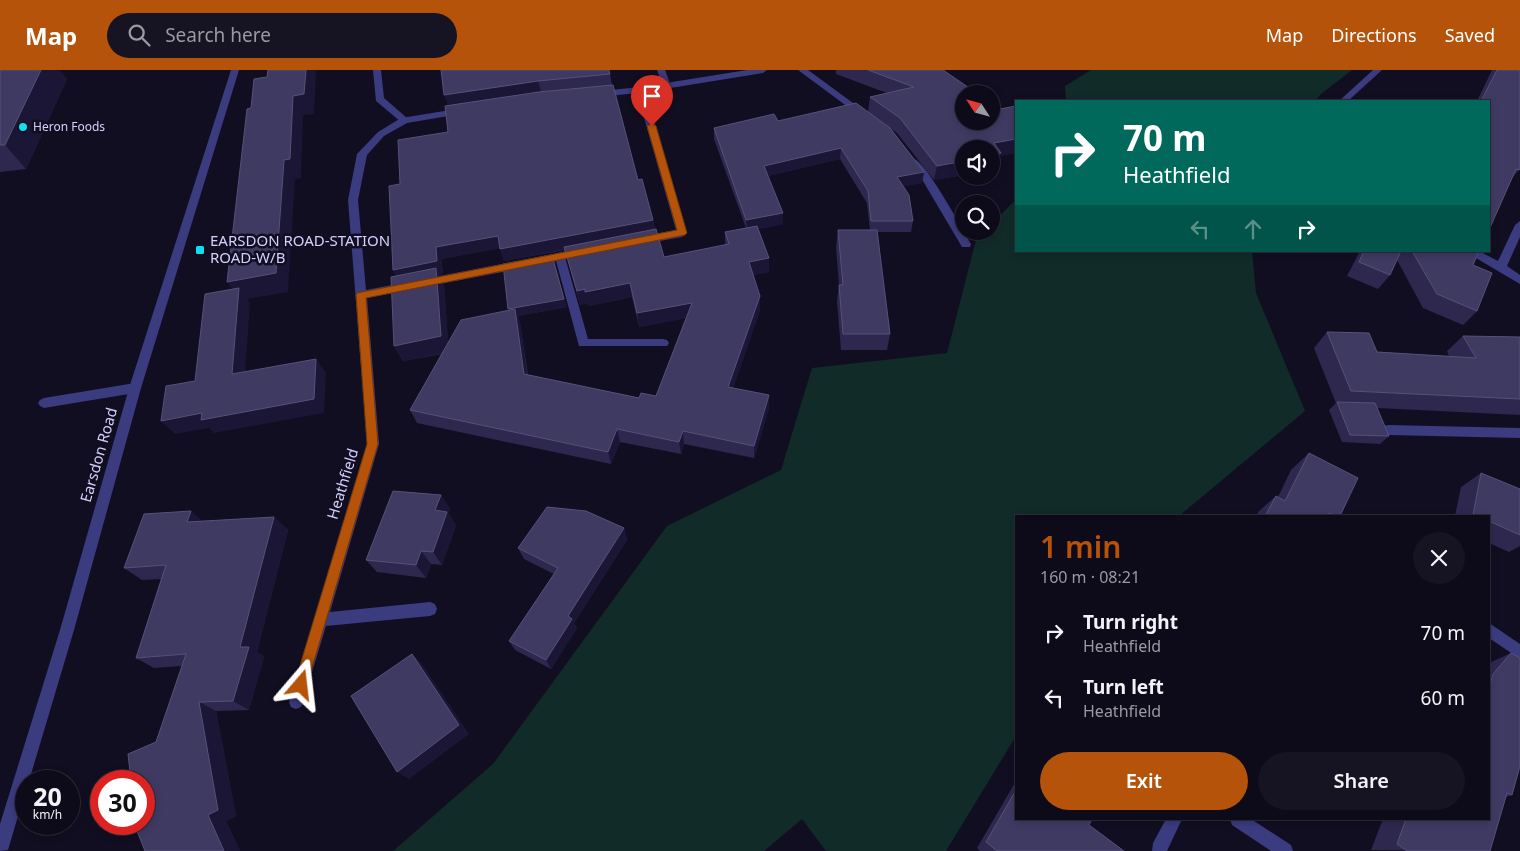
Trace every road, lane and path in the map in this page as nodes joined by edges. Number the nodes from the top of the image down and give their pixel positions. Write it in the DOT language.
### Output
graph roads {
  1 [pos="235,70"];
  2 [pos="377,70"];
  3 [pos="661,70"];
  4 [pos="763,70"];
  5 [pos="802,70"];
  6 [pos="1378,70"];
  7 [pos="666,86"];
  8 [pos="642,90"];
  9 [pos="587,96"];
  10 [pos="1344,100"];
  11 [pos="476,109"];
  12 [pos="404,120"];
  13 [pos="870,120"];
  14 [pos="906,152"];
  15 [pos="1520,225"];
  16 [pos="635,242"];
  17 [pos="966,244"];
  18 [pos="597,249"];
  19 [pos="1471,252"];
  20 [pos="560,257"];
  21 [pos="1501,267"];
  22 [pos="1520,280"];
  23 [pos="361,295"];
  24 [pos="663,343"];
  25 [pos="135,388"];
  26 [pos="44,402"];
  27 [pos="1388,430"];
  28 [pos="1520,433"];
  29 [pos="430,609"];
  30 [pos="320,620"];
  31 [pos="1490,631"];
  32 [pos="1520,652"];
  33 [pos="296,702"];
  34 [pos="1174,820"];
  35 [pos="1240,820"];
  36 [pos="1159,849"];
  37 [pos="0,850"];
  38 [pos="1286,851"];
  1 -- 25 [label="street, Earsdon Road"];
  2 -- 12 [label="street"];
  3 -- 7 [label="street"];
  4 -- 7 [label="street"];
  5 -- 13 [label="street"];
  6 -- 10 [label="street"];
  7 -- 8 [label="street"];
  8 -- 9 [label="street"];
  8 -- 16 [label="street"];
  11 -- 12 [label="street, Heathfield"];
  12 -- 23 [label="street, Heathfield"];
  14 -- 17 [label="street"];
  15 -- 21 [label="street"];
  18 -- 20 [label="street"];
  19 -- 21 [label="street"];
  20 -- 23 [label="street"];
  20 -- 24 [label="street"];
  21 -- 22 [label="street"];
  23 -- 30 [label="street, Heathfield"];
  25 -- 26 [label="street"];
  25 -- 37 [label="street, Earsdon Road"];
  27 -- 28 [label="street"];
  29 -- 30 [label="street"];
  30 -- 33 [label="street, Heathfield"];
  31 -- 32 [label="street"];
  34 -- 36 [label="street"];
  35 -- 38 [label="street"];
}
